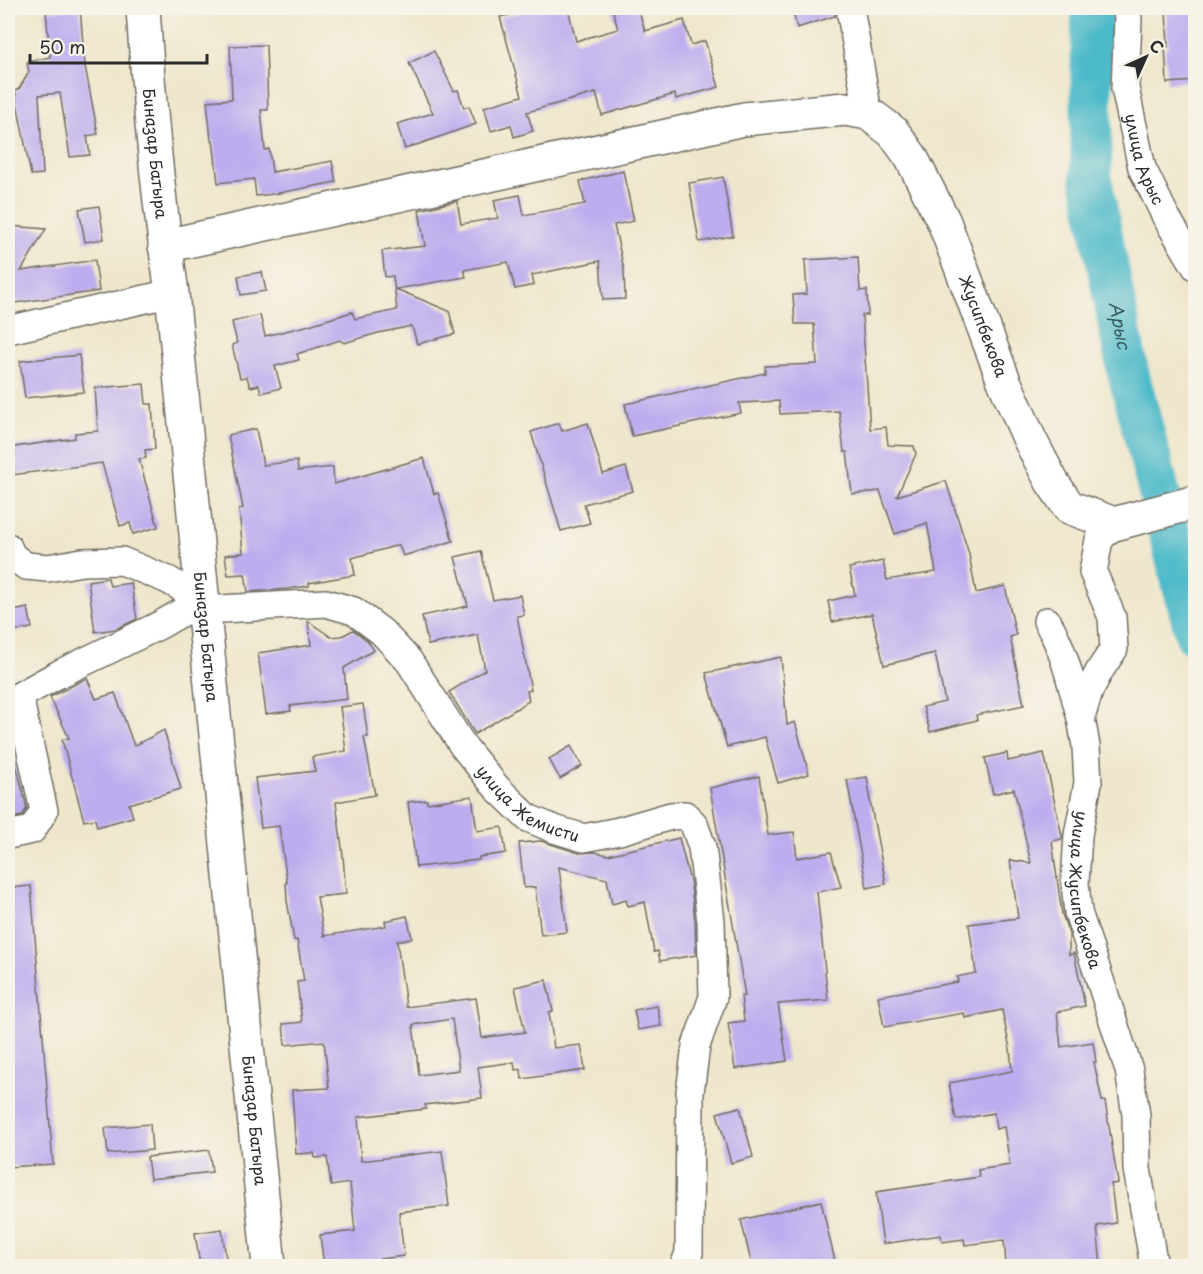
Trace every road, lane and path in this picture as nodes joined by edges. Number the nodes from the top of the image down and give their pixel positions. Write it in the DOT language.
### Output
graph roads {
  1 [pos="143,8"];
  2 [pos="850,8"];
  3 [pos="1127,8"];
  4 [pos="868,113"];
  5 [pos="165,246"];
  6 [pos="1196,267"];
  7 [pos="172,293"];
  8 [pos="8,330"];
  9 [pos="1196,502"];
  10 [pos="1114,524"];
  11 [pos="8,547"];
  12 [pos="204,605"];
  13 [pos="1047,621"];
  14 [pos="1081,717"];
  15 [pos="8,835"];
  16 [pos="269,1266"];
  17 [pos="684,1266"];
  18 [pos="1154,1266"];
  1 -- 5 [label="street, Биназар Батыра"];
  2 -- 4 [label="street"];
  3 -- 6 [label="street, улица Арыс"];
  4 -- 5 [label="street"];
  4 -- 10 [label="street, Жусипбекова"];
  5 -- 7 [label="street, Биназар Батыра"];
  7 -- 8 [label="street"];
  7 -- 12 [label="street, Биназар Батыра"];
  9 -- 10 [label="street"];
  10 -- 14 [label="street, улица Жусипбекова"];
  11 -- 12 [label="street"];
  12 -- 15 [label="street"];
  12 -- 16 [label="street, Биназар Батыра"];
  12 -- 17 [label="street, улица Жемисти"];
  13 -- 14 [label="street"];
  14 -- 18 [label="street, улица Жусипбекова"];
}
